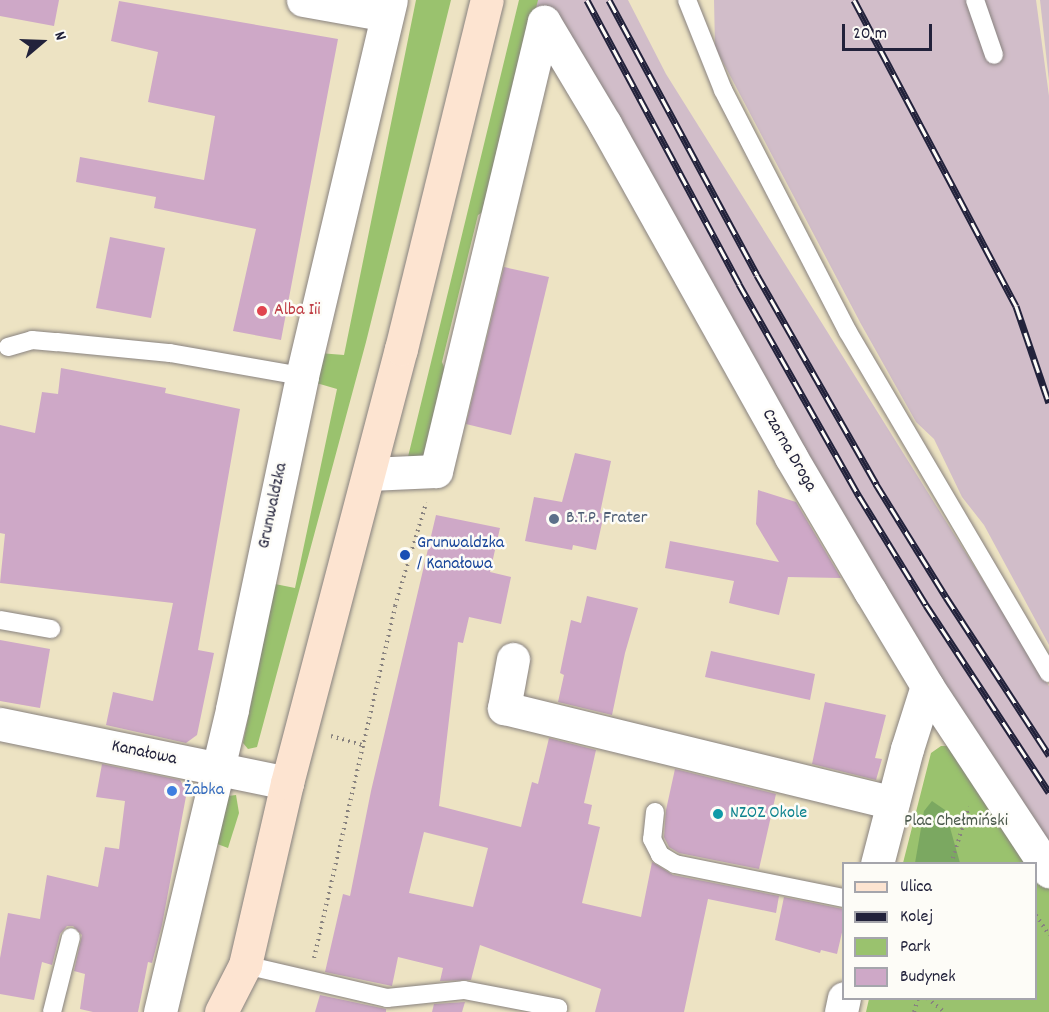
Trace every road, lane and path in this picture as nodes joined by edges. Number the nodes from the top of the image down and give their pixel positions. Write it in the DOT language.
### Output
graph roads {
  1 [pos="303,0"];
  2 [pos="487,0"];
  3 [pos="687,0"];
  4 [pos="975,0"];
  5 [pos="389,8"];
  6 [pos="994,55"];
  7 [pos="8,346"];
  8 [pos="302,376"];
  9 [pos="436,471"];
  10 [pos="369,474"];
  11 [pos="0,620"];
  12 [pos="51,629"];
  13 [pos="513,659"];
  14 [pos="1049,673"];
  15 [pos="927,686"];
  16 [pos="0,724"];
  17 [pos="218,768"];
  18 [pos="287,783"];
  19 [pos="893,803"];
  20 [pos="970,807"];
  21 [pos="655,812"];
  22 [pos="878,862"];
  23 [pos="952,862"];
  24 [pos="1049,871"];
  25 [pos="842,898"];
  26 [pos="1037,918"];
  27 [pos="1049,935"];
  28 [pos="70,937"];
  29 [pos="242,970"];
  30 [pos="309,981"];
  31 [pos="928,1000"];
  32 [pos="558,1008"];
  33 [pos="52,1012"];
  34 [pos="160,1012"];
  35 [pos="221,1012"];
  36 [pos="241,1012"];
  37 [pos="944,1012"];
  1 -- 5 [label="street"];
  2 -- 10 [label="main road"];
  3 -- 14 [label="lane"];
  4 -- 6 [label="lane"];
  5 -- 8 [label="street, Grunwaldzka"];
  7 -- 8 [label="lane"];
  8 -- 17 [label="street, Grunwaldzka"];
  9 -- 10 [label="street"];
  9 -- 15 [label="street, Czarna Droga"];
  9 -- 30 [label="path"];
  10 -- 18 [label="main road"];
  11 -- 12 [label="lane"];
  13 -- 19 [label="street"];
  15 -- 19 [label="street"];
  15 -- 24 [label="street, Czarna Droga"];
  16 -- 17 [label="street, Kanałowa"];
  17 -- 18 [label="street, Kanałowa"];
  17 -- 34 [label="street, Grunwaldzka"];
  18 -- 29 [label="main road"];
  19 -- 22 [label="street"];
  20 -- 23 [label="path"];
  21 -- 25 [label="lane"];
  26 -- 27 [label="path"];
  28 -- 33 [label="lane"];
  29 -- 30 [label="lane"];
  29 -- 35 [label="main road"];
  29 -- 36 [label="main road"];
  30 -- 32 [label="lane"];
  31 -- 37 [label="path"];
}
